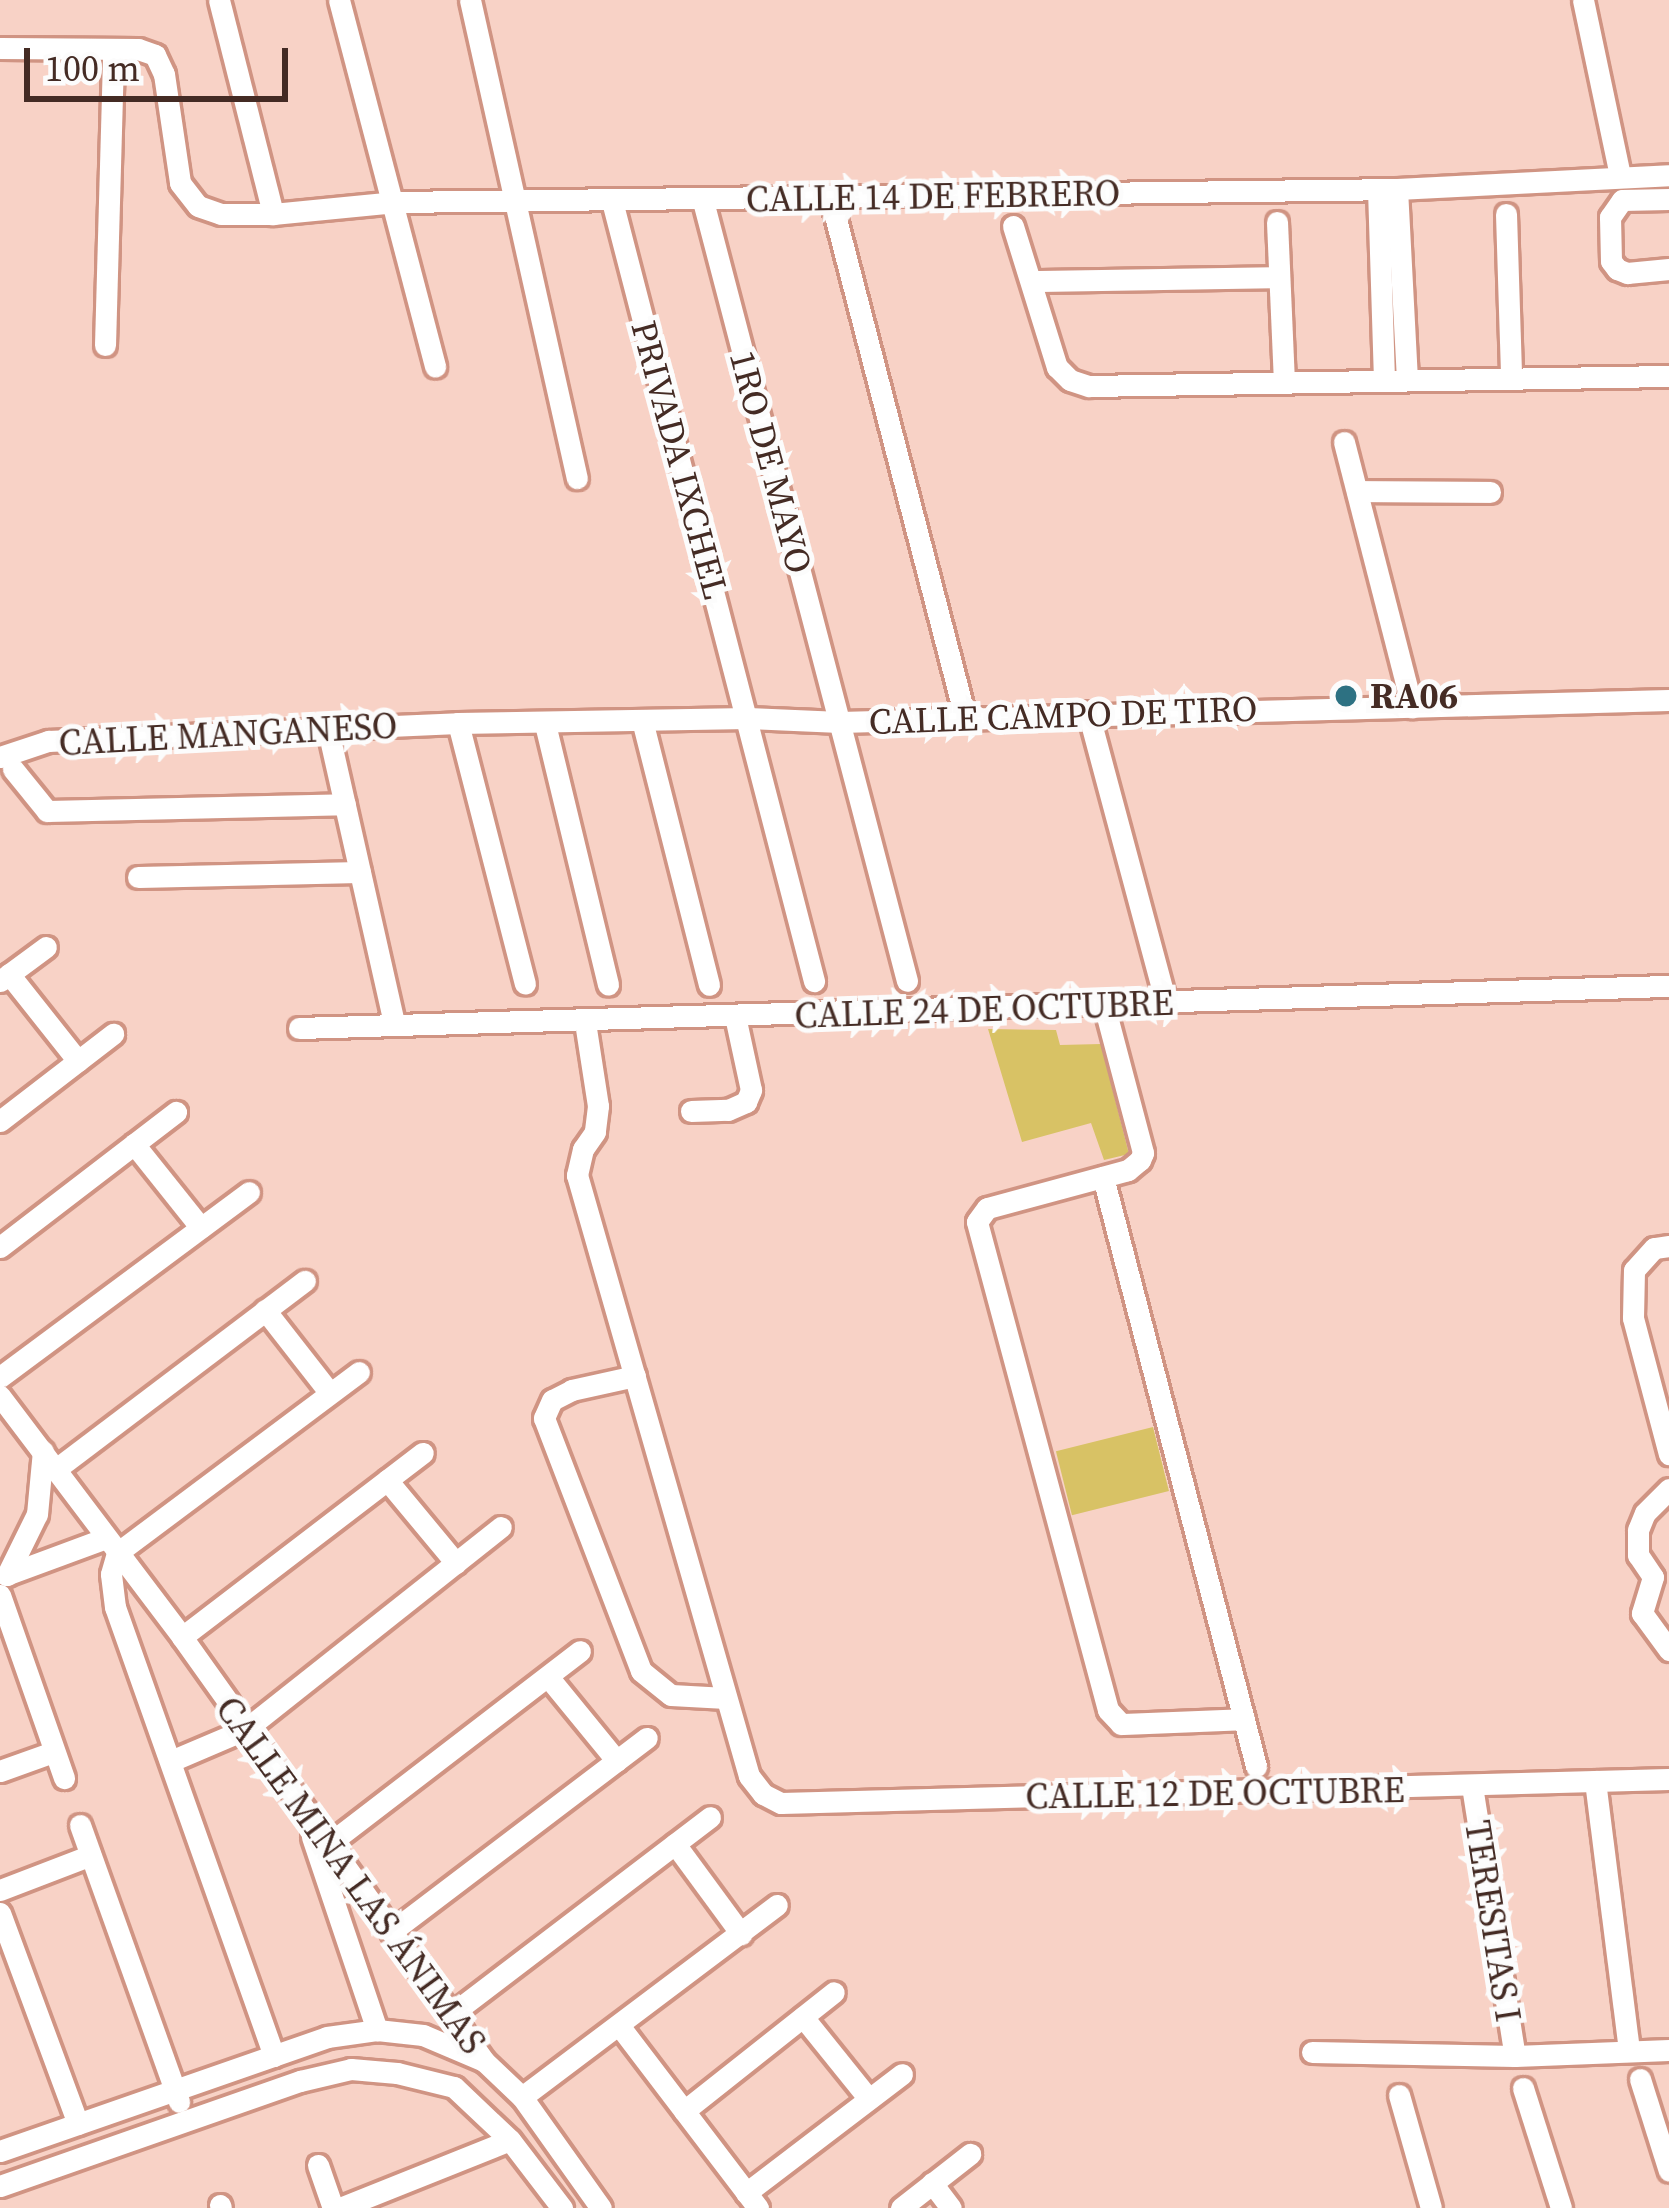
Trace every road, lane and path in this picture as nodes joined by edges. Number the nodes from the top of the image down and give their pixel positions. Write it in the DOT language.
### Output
graph roads {
  1 [pos="219,0"];
  2 [pos="339,0"];
  3 [pos="470,0"];
  4 [pos="1583,0"];
  5 [pos="0,48"];
  6 [pos="113,50"];
  7 [pos="1669,175"];
  8 [pos="1620,176"];
  9 [pos="1388,189"];
  10 [pos="830,196"];
  11 [pos="1669,199"];
  12 [pos="518,200"];
  13 [pos="612,201"];
  14 [pos="395,202"];
  15 [pos="703,202"];
  16 [pos="273,214"];
  17 [pos="1506,214"];
  18 [pos="1277,222"];
  19 [pos="1013,226"];
  20 [pos="1669,268"];
  21 [pos="1277,277"];
  22 [pos="1034,281"];
  23 [pos="105,345"];
  24 [pos="435,367"];
  25 [pos="1511,374"];
  26 [pos="1669,376"];
  27 [pos="1396,378"];
  28 [pos="1284,382"];
  29 [pos="1344,442"];
  30 [pos="577,478"];
  31 [pos="1358,491"];
  32 [pos="1490,493"];
  33 [pos="1669,700"];
  34 [pos="1412,706"];
  35 [pos="1088,712"];
  36 [pos="965,717"];
  37 [pos="748,718"];
  38 [pos="840,722"];
  39 [pos="458,723"];
  40 [pos="643,724"];
  41 [pos="328,730"];
  42 [pos="548,735"];
  43 [pos="7,763"];
  44 [pos="345,804"];
  45 [pos="360,872"];
  46 [pos="138,877"];
  47 [pos="46,946"];
  48 [pos="4,978"];
  49 [pos="814,981"];
  50 [pos="907,981"];
  51 [pos="525,984"];
  52 [pos="608,984"];
  53 [pos="709,985"];
  54 [pos="1669,986"];
  55 [pos="1166,1004"];
  56 [pos="1104,1005"];
  57 [pos="735,1016"];
  58 [pos="585,1022"];
  59 [pos="394,1024"];
  60 [pos="298,1028"];
  61 [pos="113,1034"];
  62 [pos="78,1061"];
  63 [pos="691,1111"];
  64 [pos="176,1112"];
  65 [pos="0,1121"];
  66 [pos="134,1144"];
  67 [pos="1103,1177"];
  68 [pos="249,1192"];
  69 [pos="201,1228"];
  70 [pos="5,1234"];
  71 [pos="1662,1247"];
  72 [pos="305,1281"];
  73 [pos="265,1310"];
  74 [pos="359,1372"];
  75 [pos="634,1376"];
  76 [pos="0,1377"];
  77 [pos="329,1392"];
  78 [pos="0,1396"];
  79 [pos="423,1453"];
  80 [pos="1669,1454"];
  81 [pos="49,1460"];
  82 [pos="387,1480"];
  83 [pos="1669,1489"];
  84 [pos="501,1528"];
  85 [pos="111,1545"];
  86 [pos="456,1563"];
  87 [pos="1661,1577"];
  88 [pos="2,1583"];
  89 [pos="182,1637"];
  90 [pos="1669,1650"];
  91 [pos="580,1651"];
  92 [pos="548,1678"];
  93 [pos="726,1698"];
  94 [pos="1244,1719"];
  95 [pos="246,1729"];
  96 [pos="647,1738"];
  97 [pos="53,1752"];
  98 [pos="171,1761"];
  99 [pos="617,1761"];
  100 [pos="1256,1766"];
  101 [pos="0,1771"];
  102 [pos="64,1778"];
  103 [pos="1669,1779"];
  104 [pos="1595,1780"];
  105 [pos="1472,1786"];
  106 [pos="304,1816"];
  107 [pos="710,1817"];
  108 [pos="80,1826"];
  109 [pos="675,1844"];
  110 [pos="326,1846"];
  111 [pos="91,1855"];
  112 [pos="0,1890"];
  113 [pos="778,1905"];
  114 [pos="0,1913"];
  115 [pos="391,1932"];
  116 [pos="741,1934"];
  117 [pos="7,1953"];
  118 [pos="834,1993"];
  119 [pos="453,2013"];
  120 [pos="803,2017"];
  121 [pos="621,2028"];
  122 [pos="376,2030"];
  123 [pos="1669,2050"];
  124 [pos="1628,2051"];
  125 [pos="1312,2052"];
  126 [pos="274,2056"];
  127 [pos="1514,2056"];
  128 [pos="484,2061"];
  129 [pos="902,2074"];
  130 [pos="1640,2079"];
  131 [pos="1523,2088"];
  132 [pos="176,2092"];
  133 [pos="1399,2095"];
  134 [pos="522,2097"];
  135 [pos="869,2098"];
  136 [pos="684,2111"];
  137 [pos="186,2121"];
  138 [pos="78,2124"];
  139 [pos="510,2140"];
  140 [pos="0,2151"];
  141 [pos="970,2154"];
  142 [pos="318,2165"];
  143 [pos="1669,2171"];
  144 [pos="932,2183"];
  145 [pos="0,2186"];
  146 [pos="752,2200"];
  147 [pos="336,2208"];
  148 [pos="562,2208"];
  149 [pos="601,2208"];
  150 [pos="901,2208"];
  151 [pos="951,2208"];
  152 [pos="1432,2208"];
  153 [pos="1562,2208"];
  1 -- 16 [label="street"];
  2 -- 14 [label="street"];
  3 -- 12 [label="street"];
  4 -- 8 [label="street"];
  5 -- 6 [label="street"];
  6 -- 16 [label="street, CALLE 14 DE FEBRERO"];
  6 -- 23 [label="street"];
  7 -- 8 [label="street, CALLE 14 DE FEBRERO"];
  8 -- 9 [label="street, CALLE 14 DE FEBRERO"];
  9 -- 10 [label="street, CALLE 14 DE FEBRERO"];
  9 -- 27 [label="street"];
  10 -- 15 [label="street, CALLE 14 DE FEBRERO"];
  10 -- 36 [label="street"];
  11 -- 20 [label="street"];
  12 -- 13 [label="street, CALLE 14 DE FEBRERO"];
  12 -- 14 [label="street, CALLE 14 DE FEBRERO"];
  12 -- 30 [label="street"];
  13 -- 15 [label="street, CALLE 14 DE FEBRERO"];
  13 -- 37 [label="street, PRIVADA IXCHEL"];
  14 -- 16 [label="street, CALLE 14 DE FEBRERO"];
  14 -- 24 [label="street"];
  15 -- 38 [label="street, 1RO DE MAYO"];
  17 -- 25 [label="street"];
  18 -- 21 [label="street"];
  19 -- 22 [label="street"];
  21 -- 22 [label="street"];
  21 -- 28 [label="street"];
  22 -- 28 [label="street"];
  25 -- 26 [label="street"];
  25 -- 27 [label="street"];
  27 -- 28 [label="street"];
  29 -- 31 [label="street"];
  31 -- 32 [label="street"];
  31 -- 34 [label="street"];
  33 -- 34 [label="street, CALLE CAMPO DE TIRO"];
  34 -- 35 [label="street, CALLE CAMPO DE TIRO"];
  35 -- 36 [label="street, CALLE CAMPO DE TIRO"];
  35 -- 55 [label="street"];
  36 -- 38 [label="street, CALLE CAMPO DE TIRO"];
  37 -- 38 [label="street, CALLE CAMPO DE TIRO"];
  37 -- 40 [label="street, CALLE CAMPO DE TIRO"];
  37 -- 49 [label="street, PRIVADA IXCHEL"];
  38 -- 50 [label="street, 1RO DE MAYO"];
  39 -- 41 [label="street, CALLE MANGANESO"];
  39 -- 42 [label="street, CALLE CAMPO DE TIRO"];
  39 -- 51 [label="street"];
  40 -- 42 [label="street, CALLE CAMPO DE TIRO"];
  40 -- 53 [label="street"];
  41 -- 43 [label="street, CALLE MANGANESO"];
  41 -- 44 [label="street"];
  42 -- 52 [label="street"];
  43 -- 44 [label="street"];
  44 -- 45 [label="street"];
  45 -- 46 [label="street"];
  45 -- 59 [label="street"];
  47 -- 48 [label="street"];
  48 -- 62 [label="street"];
  54 -- 55 [label="street, CALLE 24 DE OCTUBRE"];
  55 -- 56 [label="street, CALLE 24 DE OCTUBRE"];
  56 -- 57 [label="street, CALLE 24 DE OCTUBRE"];
  56 -- 67 [label="street"];
  57 -- 58 [label="street, CALLE 24 DE OCTUBRE"];
  57 -- 63 [label="street"];
  58 -- 59 [label="street, CALLE 24 DE OCTUBRE"];
  58 -- 75 [label="street"];
  59 -- 60 [label="street, CALLE 24 DE OCTUBRE"];
  61 -- 62 [label="street"];
  62 -- 65 [label="street"];
  64 -- 66 [label="street"];
  66 -- 69 [label="street"];
  66 -- 70 [label="street"];
  67 -- 94 [label="street"];
  67 -- 94 [label="street"];
  68 -- 69 [label="street"];
  69 -- 76 [label="street"];
  71 -- 80 [label="street"];
  72 -- 73 [label="street"];
  73 -- 77 [label="street"];
  73 -- 81 [label="street"];
  74 -- 77 [label="street"];
  75 -- 93 [label="street"];
  75 -- 93 [label="street"];
  77 -- 85 [label="street"];
  78 -- 81 [label="street, CALLE MINA LAS ÁNIMAS"];
  79 -- 82 [label="street"];
  81 -- 85 [label="street, CALLE MINA LAS ÁNIMAS"];
  81 -- 88 [label="street"];
  82 -- 86 [label="street"];
  82 -- 89 [label="street"];
  83 -- 87 [label="street"];
  84 -- 86 [label="street"];
  85 -- 88 [label="street"];
  85 -- 89 [label="street, CALLE MINA LAS ÁNIMAS"];
  85 -- 98 [label="street"];
  86 -- 95 [label="street"];
  87 -- 90 [label="street"];
  88 -- 97 [label="street"];
  89 -- 95 [label="street, CALLE MINA LAS ÁNIMAS"];
  91 -- 92 [label="street"];
  92 -- 99 [label="street"];
  92 -- 110 [label="street"];
  93 -- 105 [label="street, CALLE 12 DE OCTUBRE"];
  94 -- 100 [label="street"];
  95 -- 98 [label="street"];
  95 -- 106 [label="street, CALLE MINA LAS ÁNIMAS"];
  96 -- 99 [label="street"];
  97 -- 101 [label="street"];
  97 -- 102 [label="street"];
  98 -- 126 [label="street"];
  99 -- 115 [label="street"];
  103 -- 104 [label="street, CALLE 12 DE OCTUBRE"];
  104 -- 105 [label="street, CALLE 12 DE OCTUBRE"];
  104 -- 124 [label="street"];
  105 -- 127 [label="street, TERESITAS I"];
  106 -- 110 [label="street, CALLE MINA LAS ÁNIMAS"];
  106 -- 122 [label="street"];
  107 -- 109 [label="street"];
  108 -- 111 [label="street"];
  109 -- 116 [label="street"];
  109 -- 119 [label="street"];
  110 -- 115 [label="street, CALLE MINA LAS ÁNIMAS"];
  111 -- 112 [label="street"];
  111 -- 132 [label="street"];
  113 -- 116 [label="street"];
  114 -- 117 [label="street"];
  115 -- 119 [label="street, CALLE MINA LAS ÁNIMAS"];
  116 -- 121 [label="street"];
  117 -- 138 [label="street"];
  118 -- 120 [label="street"];
  119 -- 128 [label="street, CALLE MINA LAS ÁNIMAS"];
  120 -- 135 [label="street"];
  120 -- 136 [label="street"];
  121 -- 134 [label="street"];
  121 -- 136 [label="street"];
  122 -- 126 [label="street"];
  122 -- 128 [label="street"];
  123 -- 124 [label="street"];
  124 -- 127 [label="street"];
  125 -- 127 [label="street"];
  126 -- 132 [label="street"];
  128 -- 134 [label="street, CALLE MINA LAS ÁNIMAS"];
  129 -- 135 [label="street"];
  130 -- 143 [label="street"];
  131 -- 153 [label="street"];
  132 -- 137 [label="street"];
  132 -- 138 [label="street"];
  133 -- 152 [label="street"];
  134 -- 149 [label="street, CALLE MINA LAS ÁNIMAS"];
  135 -- 146 [label="street"];
  136 -- 146 [label="street"];
  137 -- 139 [label="street, CALLE MINA LAS ÁNIMAS"];
  137 -- 145 [label="street"];
  138 -- 140 [label="street"];
  139 -- 147 [label="street"];
  139 -- 148 [label="street, CALLE MINA LAS ÁNIMAS"];
  141 -- 144 [label="street"];
  142 -- 147 [label="street"];
  144 -- 150 [label="street"];
  144 -- 151 [label="street"];
}
